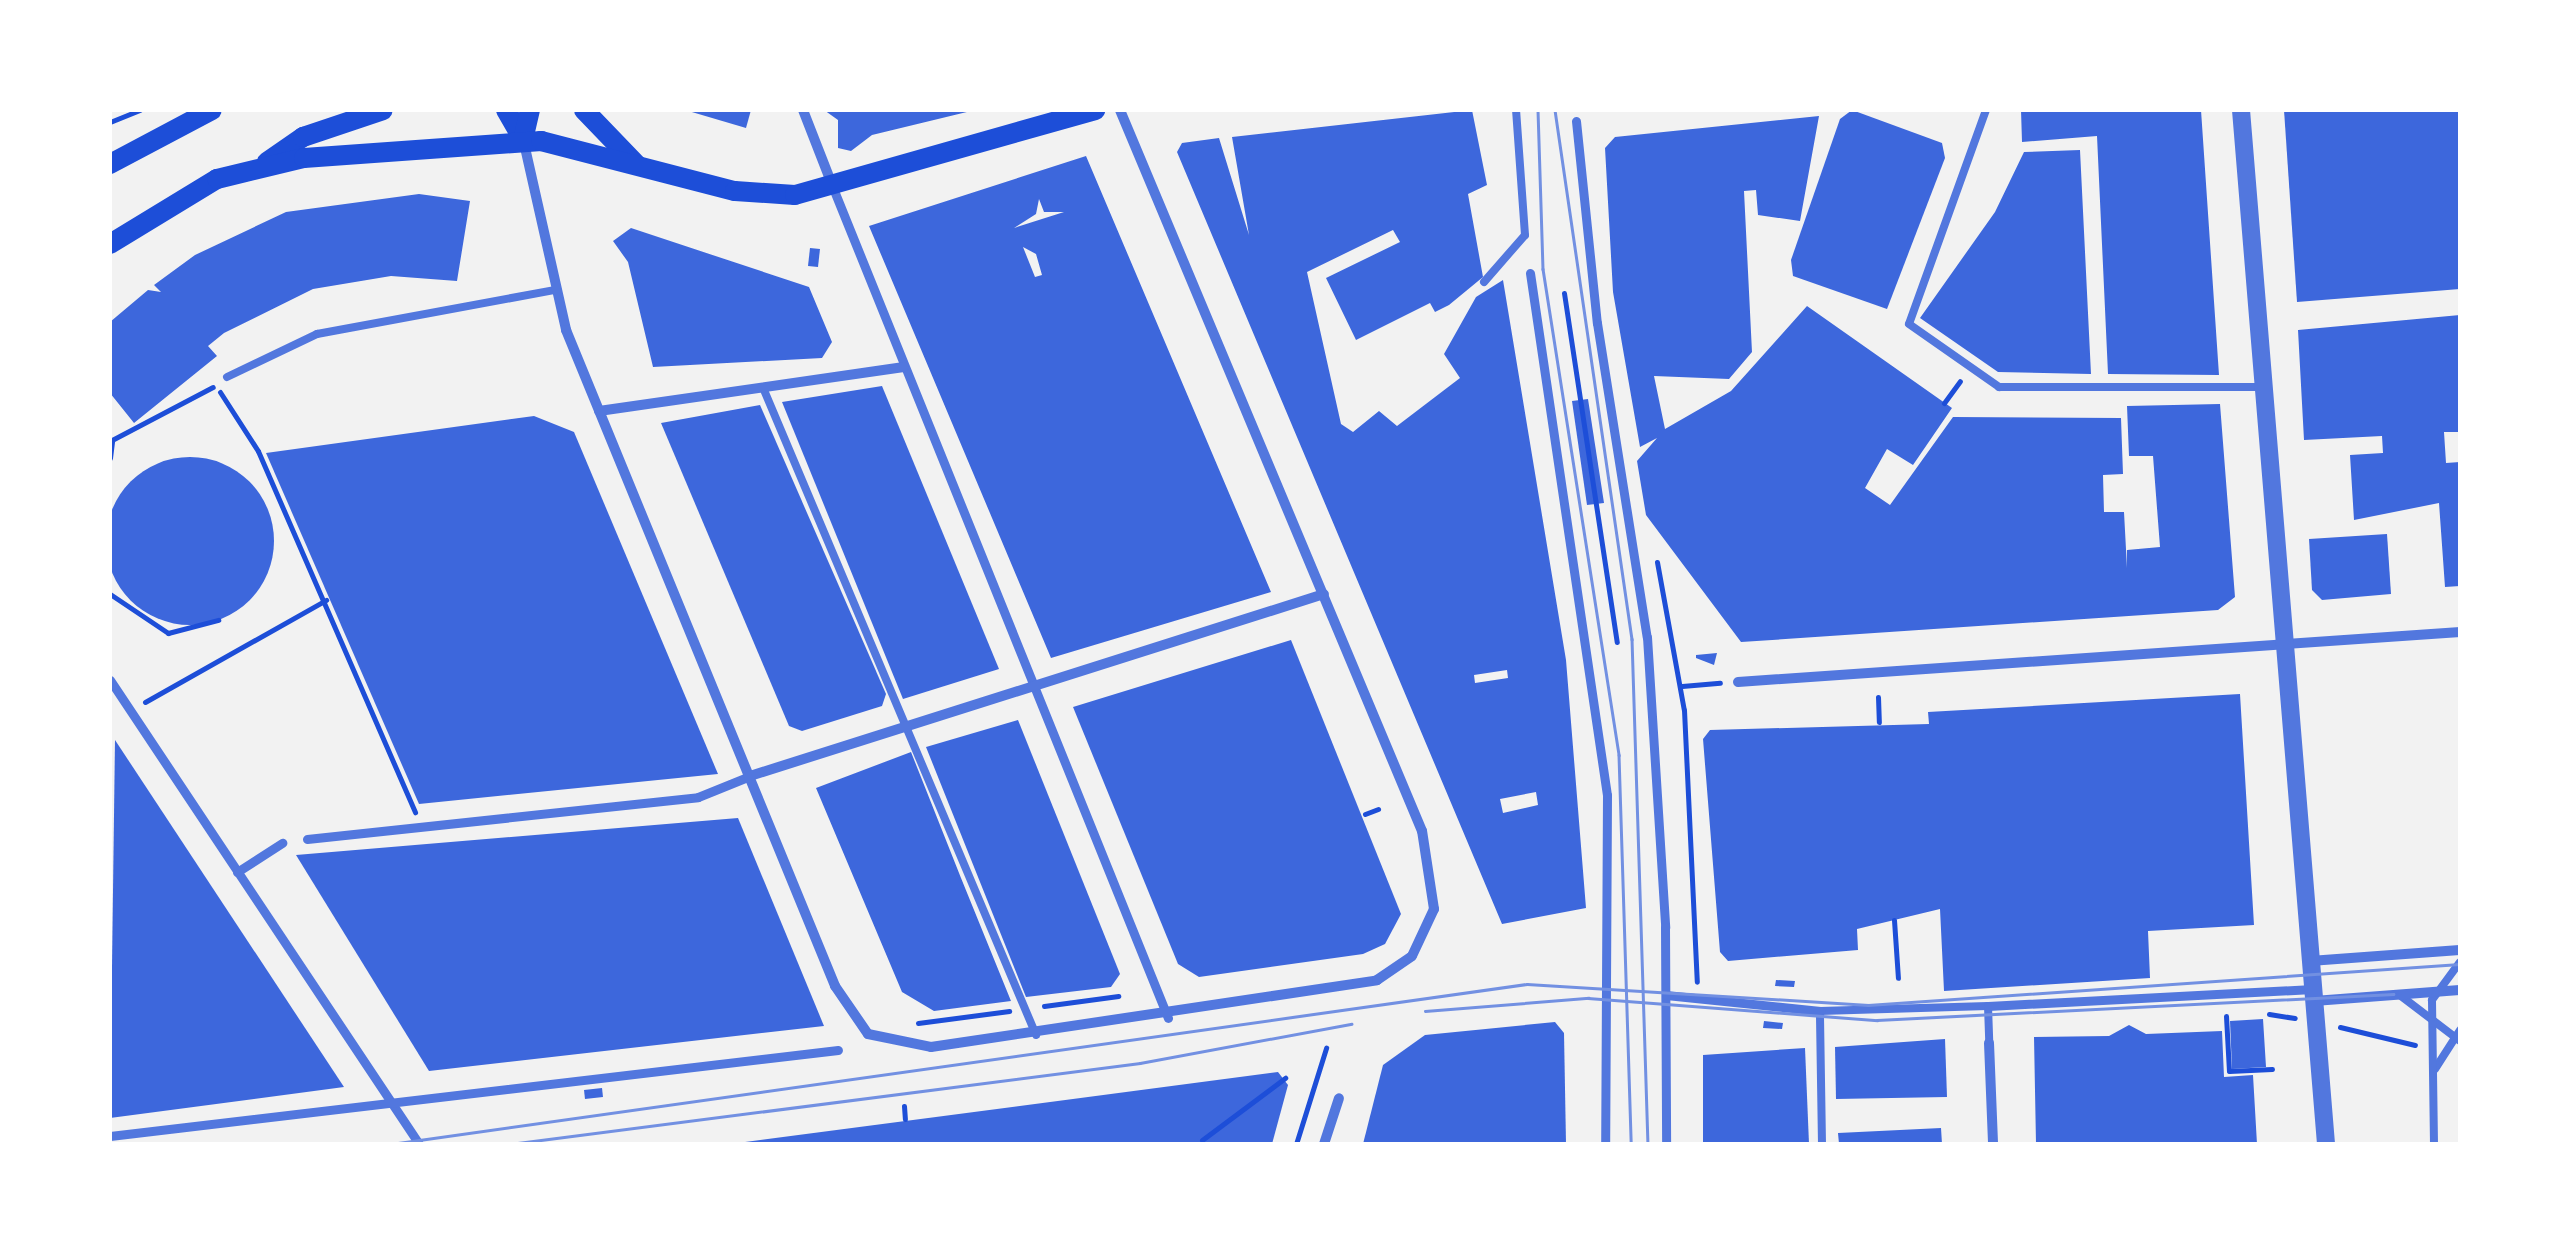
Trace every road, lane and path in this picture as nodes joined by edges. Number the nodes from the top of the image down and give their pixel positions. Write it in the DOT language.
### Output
graph roads {
  1 [pos="140,110"];
  2 [pos="212,110"];
  3 [pos="382,110"];
  4 [pos="506,110"];
  5 [pos="530,110"];
  6 [pos="584,110"];
  7 [pos="803,110"];
  8 [pos="1095,110"];
  9 [pos="1120,110"];
  10 [pos="1516,110"];
  11 [pos="1986,110"];
  12 [pos="2241,110"];
  13 [pos="1576,121"];
  14 [pos="110,122"];
  15 [pos="523,140"];
  16 [pos="304,148"];
  17 [pos="110,164"];
  18 [pos="638,167"];
  19 [pos="833,188"];
  20 [pos="110,244"];
  21 [pos="1530,274"];
  22 [pos="1484,282"];
  23 [pos="554,290"];
  24 [pos="1564,293"];
  25 [pos="1970,366"];
  26 [pos="904,367"];
  27 [pos="227,377"];
  28 [pos="216,385"];
  29 [pos="2259,387"];
  30 [pos="764,390"];
  31 [pos="1944,403"];
  32 [pos="599,411"];
  33 [pos="111,441"];
  34 [pos="110,458"];
  35 [pos="110,594"];
  36 [pos="1324,594"];
  37 [pos="326,600"];
  38 [pos="218,620"];
  39 [pos="2460,632"];
  40 [pos="1617,642"];
  41 [pos="2282,644"];
  42 [pos="110,680"];
  43 [pos="1738,682"];
  44 [pos="1031,686"];
  45 [pos="1682,686"];
  46 [pos="1878,697"];
  47 [pos="131,710"];
  48 [pos="1879,722"];
  49 [pos="904,724"];
  50 [pos="750,776"];
  51 [pos="1378,809"];
  52 [pos="1365,814"];
  53 [pos="422,826"];
  54 [pos="307,838"];
  55 [pos="282,843"];
  56 [pos="237,872"];
  57 [pos="1894,920"];
  58 [pos="2460,950"];
  59 [pos="2310,961"];
  60 [pos="2460,962"];
  61 [pos="1898,978"];
  62 [pos="2460,990"];
  63 [pos="2436,992"];
  64 [pos="2393,994"];
  65 [pos="1666,995"];
  66 [pos="2313,995"];
  67 [pos="1988,1006"];
  68 [pos="1820,1010"];
  69 [pos="2431,1011"];
  70 [pos="2226,1016"];
  71 [pos="2369,1016"];
  72 [pos="1168,1018"];
  73 [pos="2356,1030"];
  74 [pos="2370,1033"];
  75 [pos="1036,1035"];
  76 [pos="2459,1035"];
  77 [pos="1989,1042"];
  78 [pos="2416,1044"];
  79 [pos="1326,1048"];
  80 [pos="838,1050"];
  81 [pos="2272,1068"];
  82 [pos="2435,1070"];
  83 [pos="1284,1078"];
  84 [pos="1338,1098"];
  85 [pos="392,1103"];
  86 [pos="904,1106"];
  87 [pos="905,1120"];
  88 [pos="110,1136"];
  89 [pos="1202,1140"];
  90 [pos="419,1144"];
  91 [pos="1296,1144"];
  92 [pos="1324,1144"];
  93 [pos="1485,1144"];
  94 [pos="1498,1144"];
  95 [pos="1605,1144"];
  96 [pos="1666,1144"];
  97 [pos="1822,1144"];
  98 [pos="1994,1144"];
  99 [pos="2326,1144"];
  100 [pos="2434,1144"];
  1 -- 14 [label="path"];
  2 -- 17 [label="main road"];
  3 -- 16 [label="main road"];
  4 -- 15 [label="main road"];
  5 -- 15 [label="main road"];
  6 -- 18 [label="main road"];
  7 -- 19 [label="street"];
  8 -- 19 [label="main road"];
  9 -- 36 [label="street"];
  10 -- 22 [label="lane"];
  11 -- 25 [label="lane"];
  12 -- 29 [label="street"];
  13 -- 65 [label="street"];
  15 -- 16 [label="main road"];
  15 -- 18 [label="main road"];
  15 -- 23 [label="street"];
  16 -- 20 [label="main road"];
  18 -- 19 [label="main road"];
  19 -- 26 [label="street"];
  21 -- 95 [label="street"];
  23 -- 27 [label="lane"];
  23 -- 32 [label="street"];
  24 -- 40 [label="path"];
  25 -- 29 [label="lane"];
  25 -- 31 [label="path"];
  26 -- 30 [label="street"];
  26 -- 44 [label="street"];
  27 -- 28 [label="path"];
  28 -- 33 [label="path"];
  28 -- 37 [label="path"];
  29 -- 41 [label="street"];
  30 -- 32 [label="street"];
  30 -- 49 [label="lane"];
  32 -- 50 [label="street"];
  33 -- 34 [label="path"];
  35 -- 38 [label="path"];
  36 -- 44 [label="street"];
  36 -- 72 [label="street"];
  37 -- 47 [label="path"];
  37 -- 53 [label="path"];
  39 -- 41 [label="street"];
  41 -- 43 [label="street"];
  41 -- 59 [label="street"];
  42 -- 47 [label="street"];
  43 -- 45 [label="path"];
  44 -- 49 [label="street"];
  44 -- 72 [label="street"];
  46 -- 48 [label="path"];
  47 -- 56 [label="street"];
  49 -- 50 [label="street"];
  49 -- 75 [label="lane"];
  50 -- 53 [label="street"];
  50 -- 75 [label="street"];
  51 -- 52 [label="path"];
  53 -- 54 [label="street"];
  55 -- 56 [label="street"];
  56 -- 85 [label="street"];
  57 -- 61 [label="path"];
  58 -- 59 [label="street"];
  59 -- 66 [label="street"];
  60 -- 63 [label="lane"];
  62 -- 63 [label="street"];
  63 -- 64 [label="street"];
  63 -- 69 [label="lane"];
  64 -- 66 [label="street"];
  64 -- 69 [label="lane"];
  65 -- 68 [label="street"];
  65 -- 96 [label="street"];
  66 -- 67 [label="street"];
  66 -- 99 [label="street"];
  67 -- 68 [label="lane"];
  67 -- 77 [label="lane"];
  68 -- 97 [label="lane"];
  69 -- 76 [label="lane"];
  69 -- 82 [label="lane"];
  70 -- 81 [label="path"];
  71 -- 74 [label="path"];
  72 -- 75 [label="street"];
  73 -- 74 [label="path"];
  74 -- 78 [label="path"];
  76 -- 82 [label="lane"];
  77 -- 98 [label="street"];
  79 -- 91 [label="path"];
  80 -- 85 [label="street"];
  82 -- 100 [label="lane"];
  83 -- 89 [label="path"];
  84 -- 92 [label="street"];
  85 -- 88 [label="street"];
  85 -- 90 [label="street"];
  86 -- 87 [label="path"];
  93 -- 94 [label="path"];
}
